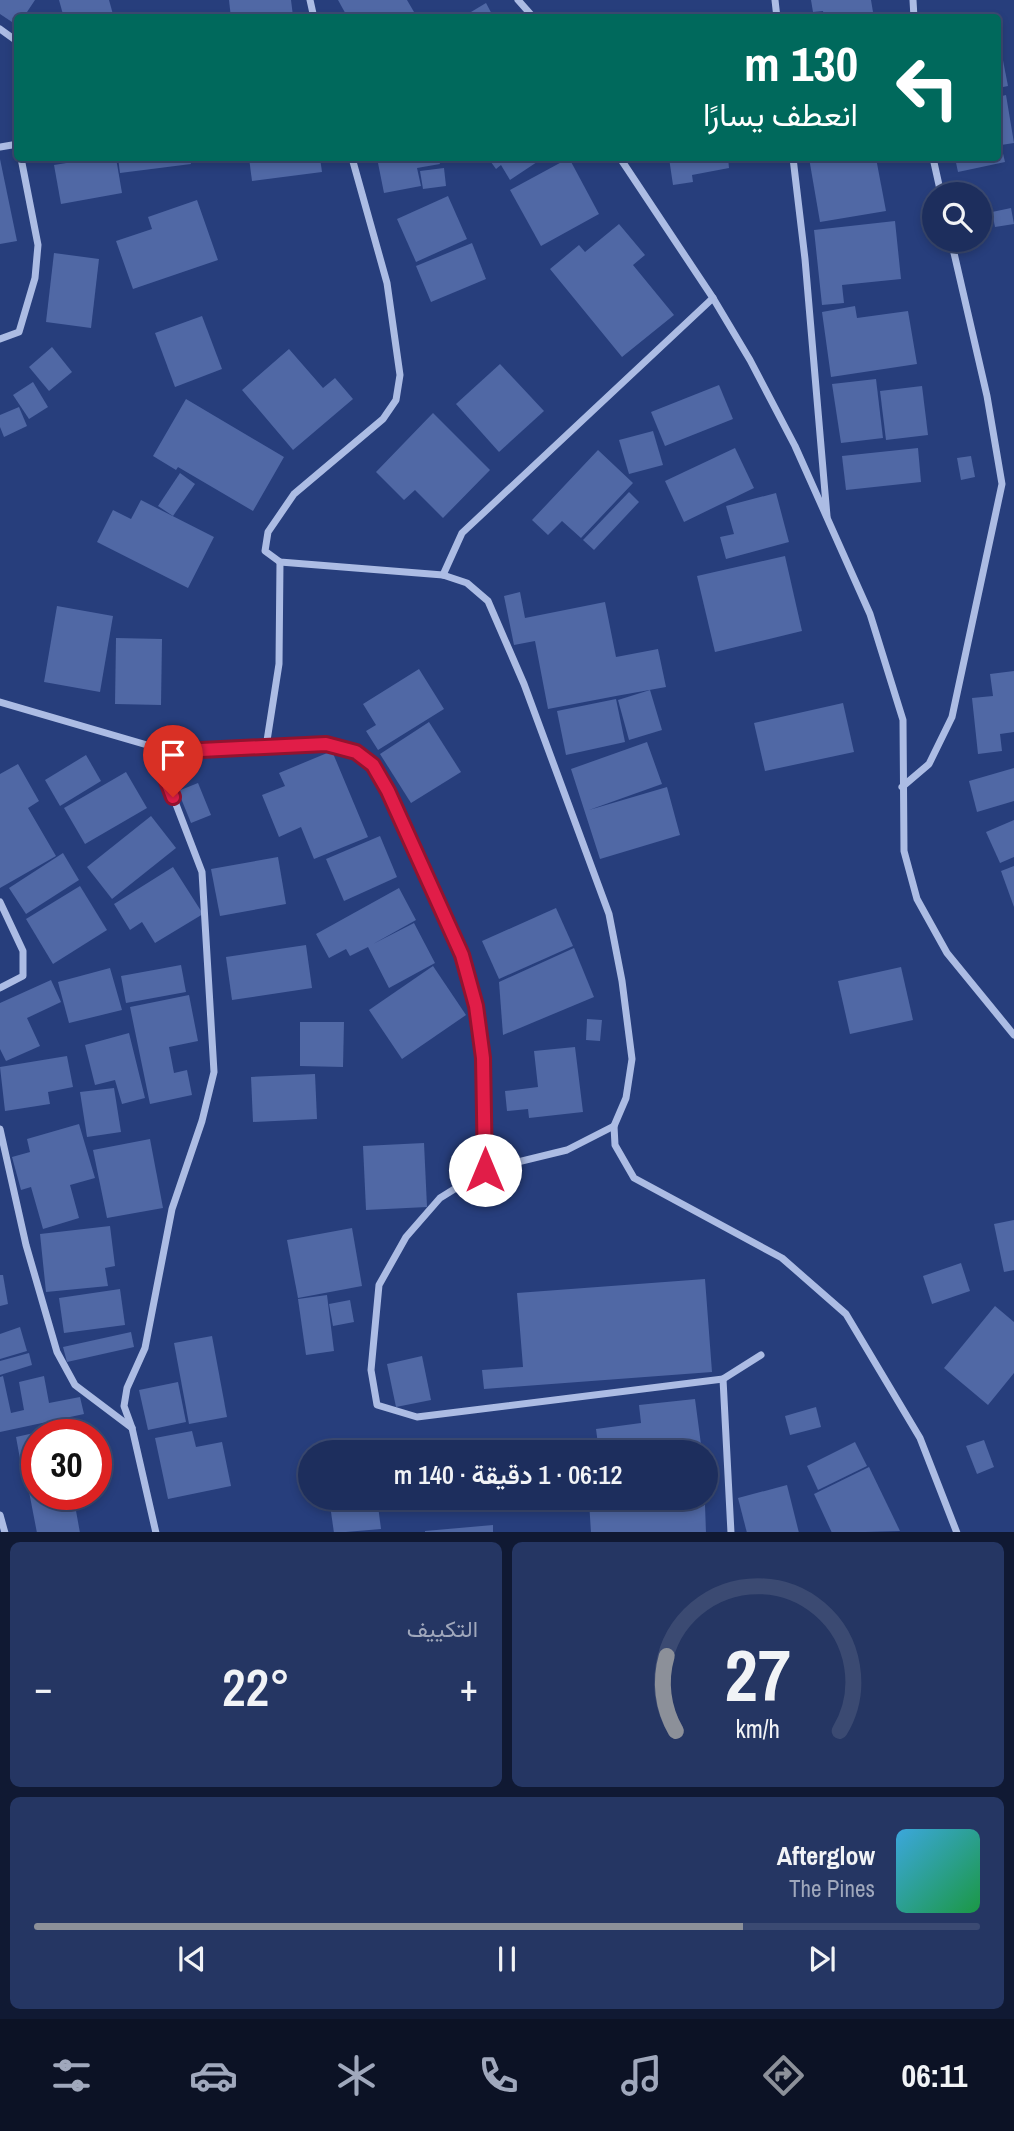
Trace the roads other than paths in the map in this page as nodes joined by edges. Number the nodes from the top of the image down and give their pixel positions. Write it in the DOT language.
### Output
graph roads {
  1 [pos="518,0"];
  2 [pos="530,14"];
  3 [pos="22,161"];
  4 [pos="353,161"];
  5 [pos="622,161"];
  6 [pos="793,161"];
  7 [pos="934,161"];
  8 [pos="938,182"];
  9 [pos="954,252"];
  10 [pos="713,298"];
  11 [pos="0,339"];
  12 [pos="828,521"];
  13 [pos="280,562"];
  14 [pos="443,575"];
  15 [pos="0,702"];
  16 [pos="154,747"];
  17 [pos="267,747"];
  18 [pos="902,788"];
  19 [pos="0,902"];
  20 [pos="0,988"];
  21 [pos="1014,1035"];
  22 [pos="614,1126"];
  23 [pos="0,1129"];
  24 [pos="485,1170"];
  25 [pos="761,1354"];
  26 [pos="723,1379"];
  27 [pos="132,1428"];
  28 [pos="0,1515"];
  29 [pos="157,1531"];
  30 [pos="5,1532"];
  31 [pos="731,1532"];
  32 [pos="957,1532"];
  1 -- 2 [label="street"];
  3 -- 11 [label="street"];
  4 -- 13 [label="street"];
  5 -- 10 [label="street"];
  6 -- 12 [label="street"];
  7 -- 8 [label="street"];
  9 -- 18 [label="street"];
  10 -- 12 [label="street"];
  10 -- 14 [label="street"];
  12 -- 18 [label="street"];
  13 -- 14 [label="street"];
  13 -- 17 [label="street"];
  14 -- 22 [label="street"];
  15 -- 16 [label="street"];
  16 -- 17 [label="street"];
  16 -- 27 [label="street"];
  17 -- 24 [label="street"];
  18 -- 21 [label="street"];
  19 -- 20 [label="street"];
  22 -- 24 [label="street"];
  22 -- 32 [label="street"];
  23 -- 27 [label="street"];
  24 -- 26 [label="street"];
  25 -- 26 [label="street"];
  26 -- 31 [label="street"];
  27 -- 29 [label="street"];
  28 -- 30 [label="street"];
}
